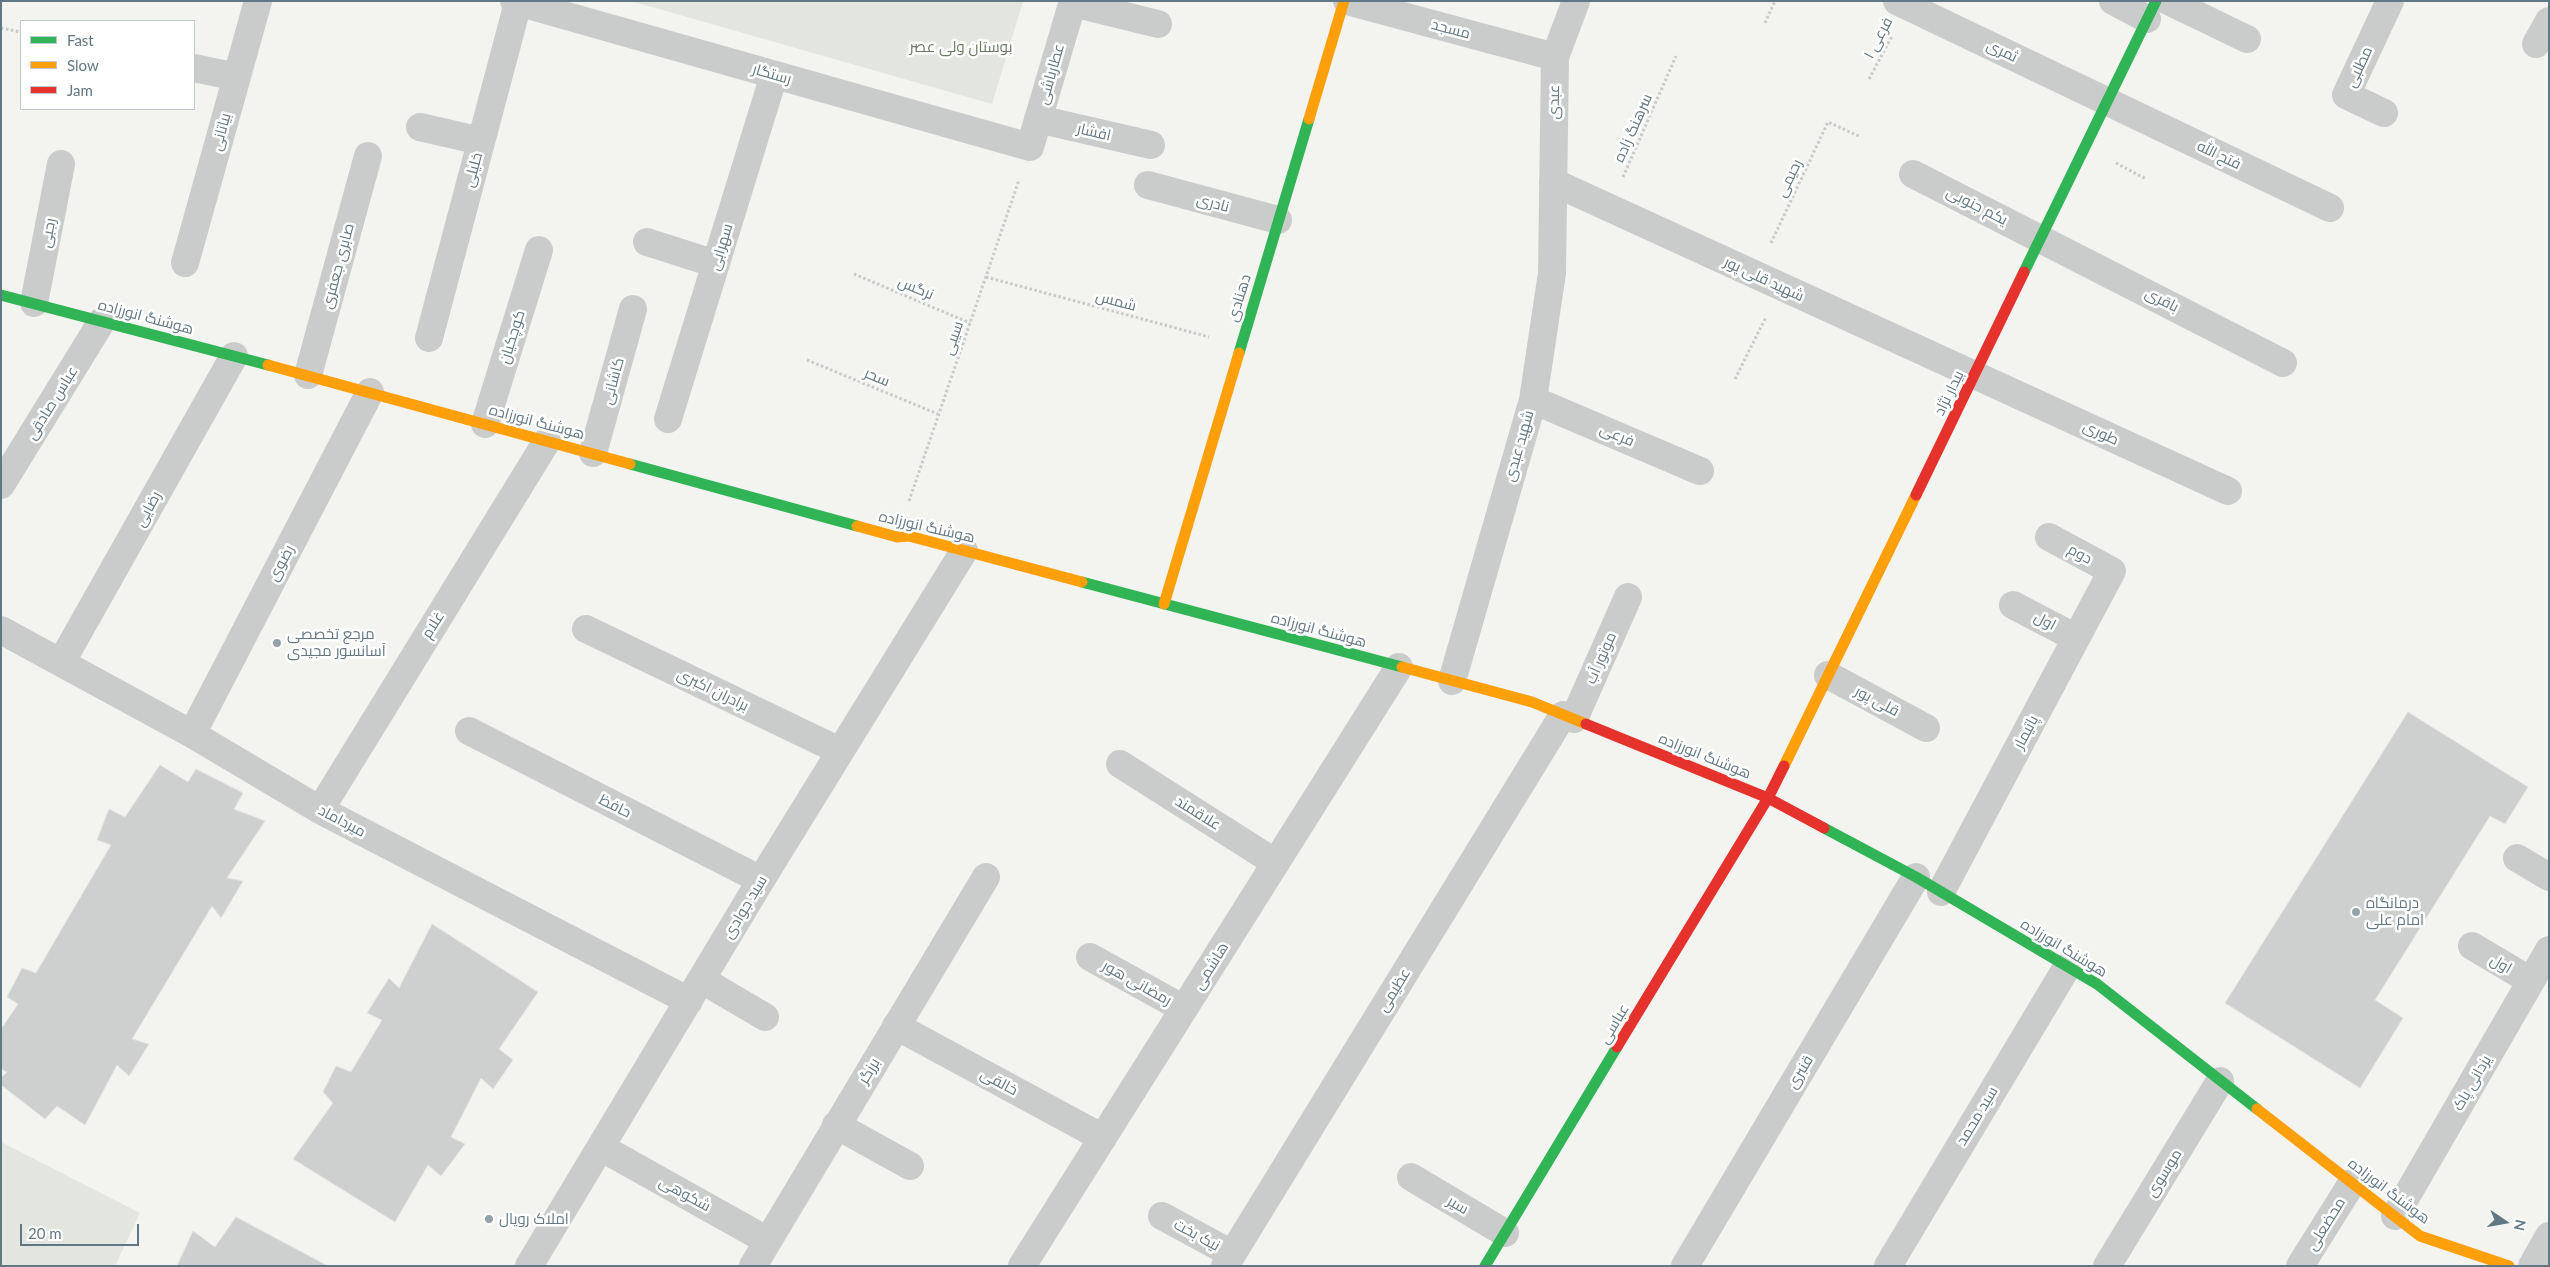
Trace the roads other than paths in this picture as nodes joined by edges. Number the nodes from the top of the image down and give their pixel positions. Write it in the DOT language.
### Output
graph roads {
  1 [pos="258,1"];
  2 [pos="1345,1"];
  3 [pos="1576,1"];
  4 [pos="2113,1"];
  5 [pos="2168,1"];
  6 [pos="2390,1"];
  7 [pos="516,2"];
  8 [pos="1072,2"];
  9 [pos="1902,4"];
  10 [pos="2151,10"];
  11 [pos="1158,24"];
  12 [pos="2247,39"];
  13 [pos="1555,57"];
  14 [pos="195,68"];
  15 [pos="774,74"];
  16 [pos="236,77"];
  17 [pos="2107,101"];
  18 [pos="2384,113"];
  19 [pos="1038,119"];
  20 [pos="420,127"];
  21 [pos="481,141"];
  22 [pos="1151,145"];
  23 [pos="1030,147"];
  24 [pos="368,156"];
  25 [pos="61,164"];
  26 [pos="1913,174"];
  27 [pos="1148,186"];
  28 [pos="1553,194"];
  29 [pos="2330,208"];
  30 [pos="1278,220"];
  31 [pos="2040,238"];
  32 [pos="647,242"];
  33 [pos="539,250"];
  34 [pos="186,263"];
  35 [pos="716,264"];
  36 [pos="1,294"];
  37 [pos="34,302"];
  38 [pos="633,309"];
  39 [pos="102,321"];
  40 [pos="429,338"];
  41 [pos="234,356"];
  42 [pos="2283,363"];
  43 [pos="1974,375"];
  44 [pos="308,376"];
  45 [pos="370,392"];
  46 [pos="1533,400"];
  47 [pos="668,419"];
  48 [pos="485,424"];
  49 [pos="547,441"];
  50 [pos="593,453"];
  51 [pos="1700,471"];
  52 [pos="1,485"];
  53 [pos="2228,491"];
  54 [pos="2049,537"];
  55 [pos="964,551"];
  56 [pos="2112,571"];
  57 [pos="1628,597"];
  58 [pos="1164,604"];
  59 [pos="2013,604"];
  60 [pos="586,630"];
  61 [pos="2076,638"];
  62 [pos="4,639"];
  63 [pos="62,661"];
  64 [pos="1399,666"];
  65 [pos="1828,675"];
  66 [pos="1452,681"];
  67 [pos="1568,717"];
  68 [pos="1926,728"];
  69 [pos="469,731"];
  70 [pos="192,734"];
  71 [pos="840,751"];
  72 [pos="1120,764"];
  73 [pos="1768,798"];
  74 [pos="320,810"];
  75 [pos="2517,858"];
  76 [pos="1276,863"];
  77 [pos="986,877"];
  78 [pos="1916,877"];
  79 [pos="2549,877"];
  80 [pos="761,880"];
  81 [pos="1941,892"];
  82 [pos="2472,946"];
  83 [pos="2549,950"];
  84 [pos="1090,957"];
  85 [pos="2067,967"];
  86 [pos="2531,981"];
  87 [pos="695,990"];
  88 [pos="1184,1009"];
  89 [pos="765,1017"];
  90 [pos="896,1026"];
  91 [pos="2220,1080"];
  92 [pos="836,1125"];
  93 [pos="1103,1138"];
  94 [pos="602,1148"];
  95 [pos="910,1166"];
  96 [pos="1411,1177"];
  97 [pos="2352,1183"];
  98 [pos="1162,1216"];
  99 [pos="2395,1216"];
  100 [pos="1505,1233"];
  101 [pos="2549,1236"];
  102 [pos="768,1241"];
  103 [pos="1228,1260"];
  104 [pos="529,1266"];
  105 [pos="753,1266"];
  106 [pos="1022,1266"];
  107 [pos="1485,1266"];
  108 [pos="1685,1266"];
  109 [pos="1888,1266"];
  110 [pos="2107,1266"];
  111 [pos="2300,1266"];
  112 [pos="2509,1266"];
  113 [pos="2532,1266"];
  1 -- 16 [label="street, بیاتانی"];
  2 -- 13 [label="street, مسجد"];
  2 -- 30 [label="main road, دهنادی"];
  3 -- 13 [label="street, عبدی"];
  4 -- 10 [label="street"];
  5 -- 12 [label="street"];
  6 -- 18 [label="street, مطلبی"];
  7 -- 15 [label="street, رستگار"];
  7 -- 21 [label="street, خلیلی"];
  8 -- 11 [label="street"];
  8 -- 19 [label="street, عطارباشی"];
  9 -- 17 [label="street, ثمری"];
  10 -- 17 [label="main road, بیدار نژاد"];
  13 -- 28 [label="street, عبدی"];
  14 -- 16 [label="street"];
  15 -- 23 [label="street, رستگار"];
  15 -- 35 [label="street, سهرابی"];
  16 -- 34 [label="street, بیاتانی"];
  17 -- 29 [label="street, فتح الله"];
  17 -- 31 [label="main road, بیدار نژاد"];
  19 -- 22 [label="street, افشار"];
  19 -- 23 [label="street, عطارباشی"];
  20 -- 21 [label="street"];
  21 -- 40 [label="street, خلیلی"];
  24 -- 44 [label="street, صابری جعفری"];
  25 -- 37 [label="street, رجبی"];
  26 -- 31 [label="street, یکم جنوبی"];
  27 -- 30 [label="street, نادری"];
  28 -- 43 [label="street, شهید قلی پور"];
  28 -- 46 [label="street, شهید عبدی"];
  30 -- 58 [label="main road, دهنادی"];
  31 -- 42 [label="street, باقری"];
  31 -- 43 [label="main road, بیدار نژاد"];
  32 -- 35 [label="street"];
  33 -- 48 [label="street, کوچکیان"];
  35 -- 47 [label="street, سهرابی"];
  36 -- 37 [label="main road, هوشنگ انورزاده"];
  37 -- 39 [label="main road, هوشنگ انورزاده"];
  38 -- 50 [label="street, کاشانی"];
  39 -- 41 [label="main road, هوشنگ انورزاده"];
  39 -- 52 [label="street, عباس صادقی"];
  41 -- 44 [label="main road, هوشنگ انورزاده"];
  41 -- 63 [label="street, رضایی"];
  43 -- 53 [label="street, طوری"];
  43 -- 65 [label="main road, بیدار نژاد"];
  44 -- 45 [label="main road, هوشنگ انورزاده"];
  45 -- 48 [label="main road, هوشنگ انورزاده"];
  45 -- 70 [label="street, رضوی"];
  46 -- 51 [label="street, فرعی"];
  46 -- 66 [label="street, شهید عبدی"];
  48 -- 49 [label="main road, هوشنگ انورزاده"];
  49 -- 50 [label="main road, هوشنگ انورزاده"];
  49 -- 74 [label="street, غلام"];
  50 -- 55 [label="main road, هوشنگ انورزاده"];
  54 -- 56 [label="street, دوم"];
  55 -- 58 [label="main road, هوشنگ انورزاده"];
  55 -- 71 [label="street, سید جوادی"];
  56 -- 61 [label="street, پاتیمار"];
  57 -- 67 [label="street, موتور آب"];
  58 -- 64 [label="main road, هوشنگ انورزاده"];
  59 -- 61 [label="street, اول"];
  60 -- 71 [label="street, برادران اکبری"];
  61 -- 81 [label="street, پاتیمار"];
  62 -- 63 [label="street, میرداماد"];
  63 -- 70 [label="street, میرداماد"];
  64 -- 66 [label="main road, هوشنگ انورزاده"];
  64 -- 76 [label="street, هاشمی"];
  65 -- 68 [label="street, قلی پور"];
  65 -- 73 [label="main road, بیدار نژاد"];
  66 -- 67 [label="main road, هوشنگ انورزاده"];
  67 -- 73 [label="main road, هوشنگ انورزاده"];
  67 -- 103 [label="street, عظیمی"];
  69 -- 80 [label="street, حافظ"];
  70 -- 74 [label="street, میرداماد"];
  71 -- 80 [label="street, سید جوادی"];
  72 -- 76 [label="street, علاقمند"];
  73 -- 78 [label="main road, هوشنگ انورزاده"];
  73 -- 100 [label="main road, عباسی"];
  74 -- 87 [label="street, میرداماد"];
  75 -- 79 [label="street"];
  76 -- 88 [label="street, هاشمی"];
  77 -- 90 [label="street, برزگر"];
  78 -- 81 [label="main road, هوشنگ انورزاده"];
  78 -- 108 [label="street, قنبری"];
  80 -- 87 [label="street, سید جوادی"];
  81 -- 85 [label="main road, هوشنگ انورزاده"];
  82 -- 86 [label="street, اول"];
  83 -- 86 [label="street, یزدانی پاک"];
  84 -- 88 [label="street, رمضانی هور"];
  85 -- 91 [label="main road, هوشنگ انورزاده"];
  85 -- 109 [label="street, سید محمد"];
  86 -- 99 [label="street, یزدانی پاک"];
  87 -- 89 [label="street, میرداماد"];
  87 -- 94 [label="street, سید جوادی"];
  88 -- 93 [label="street, هاشمی"];
  90 -- 92 [label="street, برزگر"];
  90 -- 93 [label="street, خالقی"];
  91 -- 97 [label="main road, هوشنگ انورزاده"];
  91 -- 110 [label="street, موسوی"];
  92 -- 95 [label="street"];
  92 -- 102 [label="street, برزگر"];
  93 -- 106 [label="street, هاشمی"];
  94 -- 102 [label="street, شکوهی"];
  94 -- 104 [label="street, سید جوادی"];
  96 -- 100 [label="street, سیر"];
  97 -- 99 [label="main road, هوشنگ انورزاده"];
  97 -- 111 [label="street, محضعلی"];
  98 -- 103 [label="street, نیک بخت"];
  99 -- 112 [label="main road, هوشنگ انورزاده"];
  100 -- 107 [label="main road, عباسی"];
  101 -- 113 [label="street"];
  102 -- 105 [label="street, برزگر"];
}
